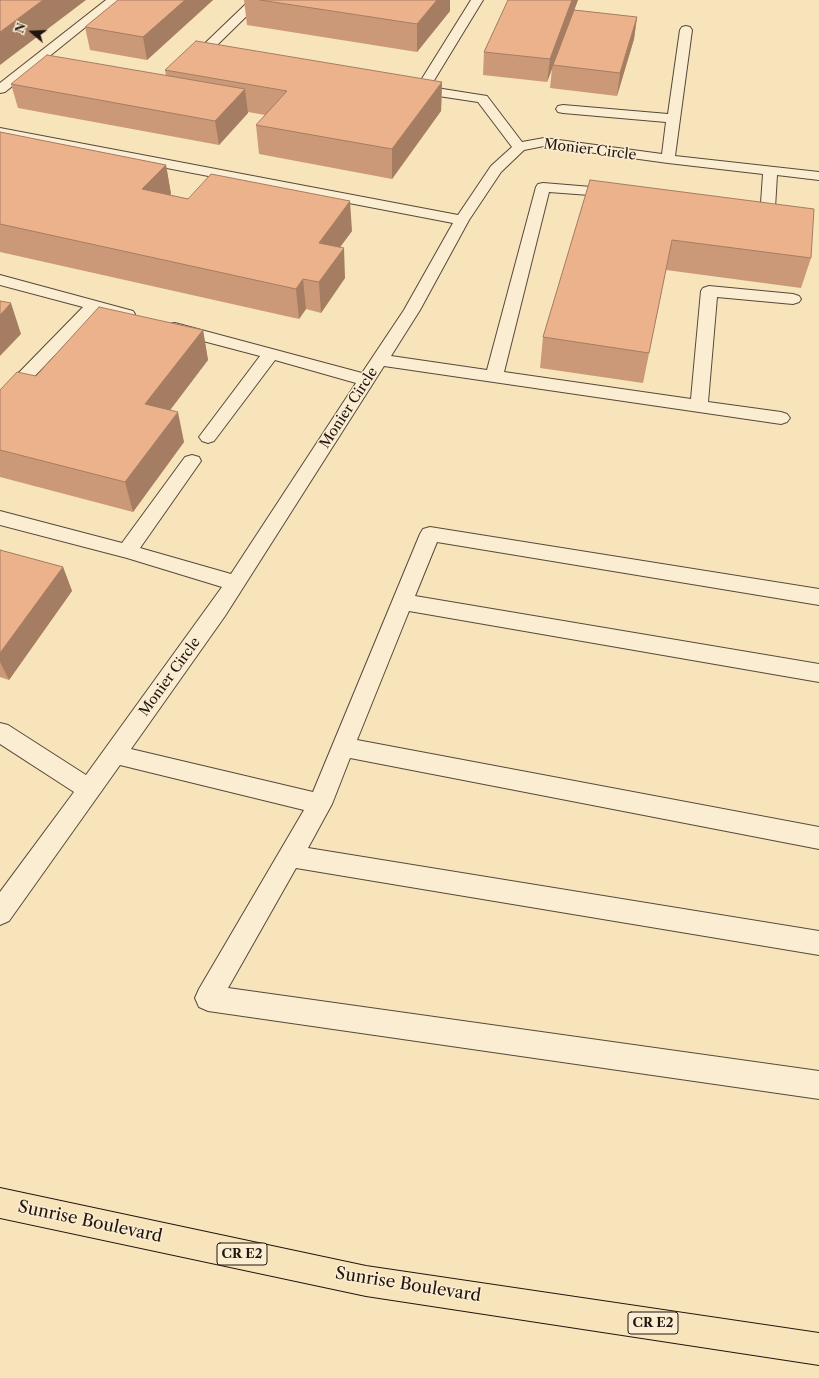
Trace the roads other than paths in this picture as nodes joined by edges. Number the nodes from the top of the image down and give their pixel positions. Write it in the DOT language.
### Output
graph roads {
  1 [pos="112,0"];
  2 [pos="257,0"];
  3 [pos="477,0"];
  4 [pos="686,30"];
  5 [pos="234,58"];
  6 [pos="399,85"];
  7 [pos="0,89"];
  8 [pos="422,89"];
  9 [pos="563,109"];
  10 [pos="674,119"];
  11 [pos="0,132"];
  12 [pos="519,147"];
  13 [pos="668,160"];
  14 [pos="770,171"];
  15 [pos="819,176"];
  16 [pos="629,195"];
  17 [pos="730,204"];
  18 [pos="462,220"];
  19 [pos="0,280"];
  20 [pos="793,299"];
  21 [pos="94,305"];
  22 [pos="140,318"];
  23 [pos="163,324"];
  24 [pos="271,354"];
  25 [pos="380,360"];
  26 [pos="494,376"];
  27 [pos="367,380"];
  28 [pos="0,402"];
  29 [pos="699,406"];
  30 [pos="781,418"];
  31 [pos="208,437"];
  32 [pos="192,461"];
  33 [pos="0,518"];
  34 [pos="127,551"];
  35 [pos="235,584"];
  36 [pos="819,597"];
  37 [pos="402,602"];
  38 [pos="819,673"];
  39 [pos="0,732"];
  40 [pos="343,747"];
  41 [pos="114,754"];
  42 [pos="89,789"];
  43 [pos="320,804"];
  44 [pos="819,838"];
  45 [pos="289,856"];
  46 [pos="0,913"];
  47 [pos="819,943"];
  48 [pos="819,1085"];
  49 [pos="0,1203"];
  50 [pos="819,1349"];
  1 -- 7 [label="street"];
  2 -- 5 [label="street"];
  3 -- 8 [label="street"];
  4 -- 10 [label="street"];
  6 -- 8 [label="street"];
  8 -- 12 [label="street"];
  9 -- 10 [label="street"];
  10 -- 13 [label="street"];
  11 -- 18 [label="street"];
  12 -- 13 [label="street, Monier Circle"];
  12 -- 18 [label="street, Monier Circle"];
  13 -- 14 [label="street, Monier Circle"];
  14 -- 15 [label="street, Monier Circle"];
  14 -- 17 [label="street"];
  16 -- 26 [label="street"];
  18 -- 25 [label="street, Monier Circle"];
  19 -- 21 [label="street"];
  20 -- 29 [label="street"];
  21 -- 22 [label="street"];
  21 -- 28 [label="street"];
  23 -- 24 [label="street"];
  24 -- 27 [label="street"];
  24 -- 31 [label="street"];
  25 -- 26 [label="street"];
  25 -- 27 [label="street, Monier Circle"];
  26 -- 29 [label="street"];
  27 -- 35 [label="street, Monier Circle"];
  29 -- 30 [label="street"];
  32 -- 34 [label="street"];
  33 -- 34 [label="street"];
  34 -- 35 [label="street"];
  35 -- 41 [label="street, Monier Circle"];
  36 -- 37 [label="street"];
  37 -- 38 [label="street"];
  37 -- 40 [label="street"];
  39 -- 42 [label="street"];
  40 -- 43 [label="street"];
  40 -- 44 [label="street"];
  41 -- 42 [label="street, Monier Circle"];
  41 -- 43 [label="street"];
  42 -- 46 [label="street, Monier Circle"];
  43 -- 45 [label="street"];
  45 -- 47 [label="street"];
  45 -- 48 [label="street"];
  49 -- 50 [label="main road, Sunrise Boulevard / CR E2"];
}
